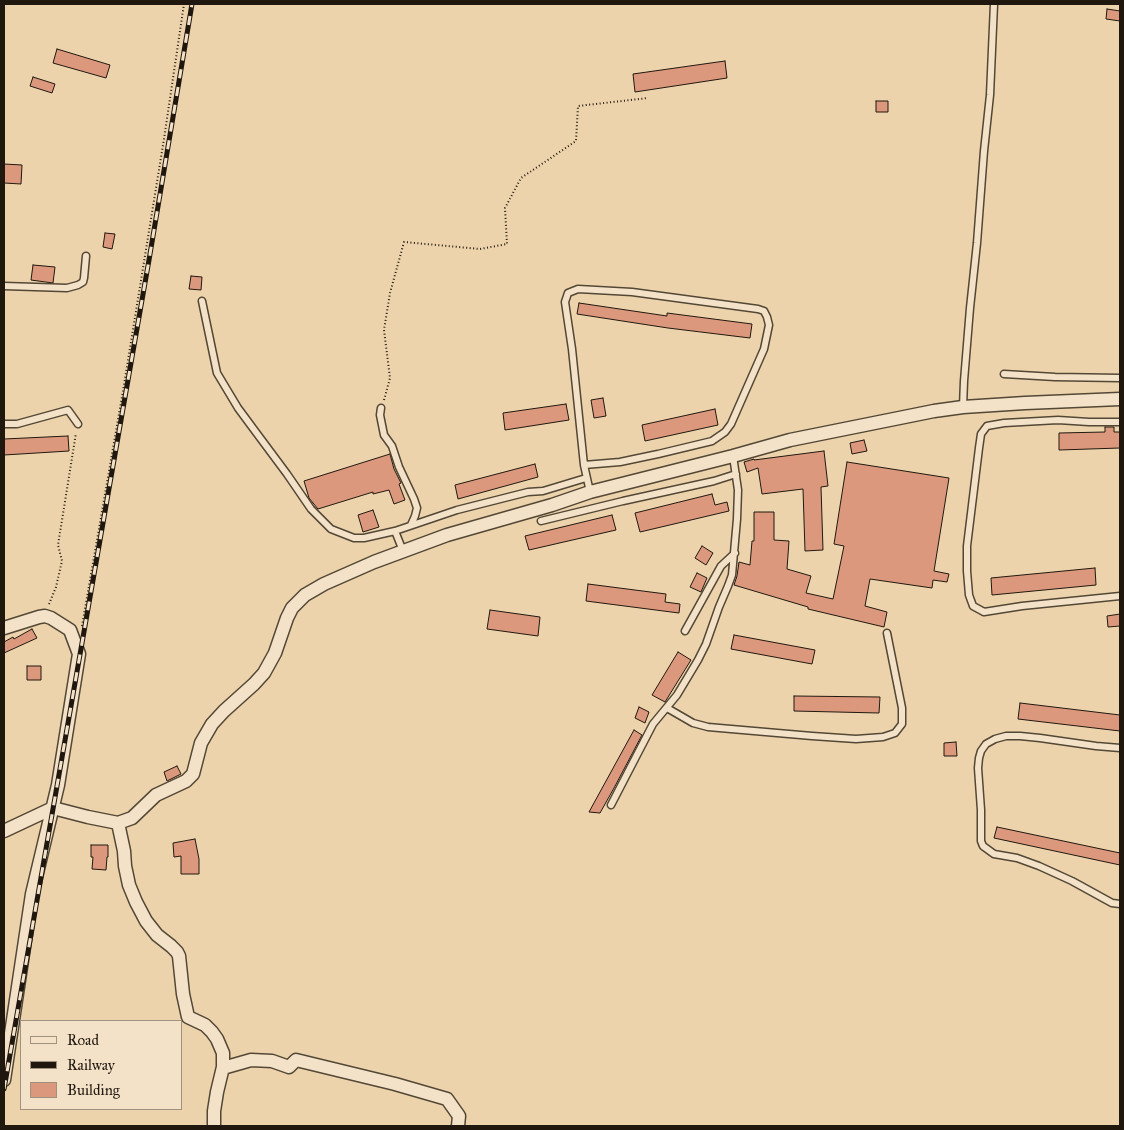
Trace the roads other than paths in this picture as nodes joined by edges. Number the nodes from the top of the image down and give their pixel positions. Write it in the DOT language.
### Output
graph roads {
  1 [pos="994,4"];
  2 [pos="86,256"];
  3 [pos="4,286"];
  4 [pos="202,301"];
  5 [pos="1004,374"];
  6 [pos="1120,378"];
  7 [pos="1120,399"];
  8 [pos="963,407"];
  9 [pos="381,408"];
  10 [pos="1120,422"];
  11 [pos="4,424"];
  12 [pos="78,424"];
  13 [pos="733,456"];
  14 [pos="584,465"];
  15 [pos="736,474"];
  16 [pos="586,478"];
  17 [pos="590,492"];
  18 [pos="541,521"];
  19 [pos="411,525"];
  20 [pos="395,531"];
  21 [pos="403,551"];
  22 [pos="735,552"];
  23 [pos="1120,596"];
  24 [pos="4,628"];
  25 [pos="685,631"];
  26 [pos="887,633"];
  27 [pos="667,708"];
  28 [pos="1120,748"];
  29 [pos="611,805"];
  30 [pos="53,808"];
  31 [pos="118,823"];
  32 [pos="4,830"];
  33 [pos="1120,904"];
  34 [pos="223,1068"];
  35 [pos="4,1080"];
  36 [pos="214,1126"];
  37 [pos="458,1126"];
  1 -- 8 [label="lane"];
  2 -- 3 [label="lane"];
  4 -- 20 [label="lane"];
  5 -- 6 [label="lane"];
  7 -- 8 [label="street"];
  8 -- 13 [label="street"];
  9 -- 19 [label="lane"];
  10 -- 23 [label="lane"];
  11 -- 12 [label="lane"];
  13 -- 15 [label="lane"];
  13 -- 17 [label="street"];
  14 -- 14 [label="lane"];
  14 -- 16 [label="lane"];
  15 -- 18 [label="lane"];
  15 -- 22 [label="lane"];
  16 -- 17 [label="lane"];
  16 -- 19 [label="lane"];
  17 -- 21 [label="street"];
  19 -- 20 [label="lane"];
  20 -- 21 [label="lane"];
  21 -- 31 [label="street"];
  22 -- 25 [label="lane"];
  22 -- 27 [label="lane"];
  24 -- 30 [label="street"];
  26 -- 27 [label="lane"];
  27 -- 29 [label="lane"];
  28 -- 33 [label="lane"];
  30 -- 31 [label="street"];
  30 -- 32 [label="street"];
  30 -- 35 [label="street"];
  31 -- 34 [label="street"];
  34 -- 36 [label="street"];
  34 -- 37 [label="street"];
}
